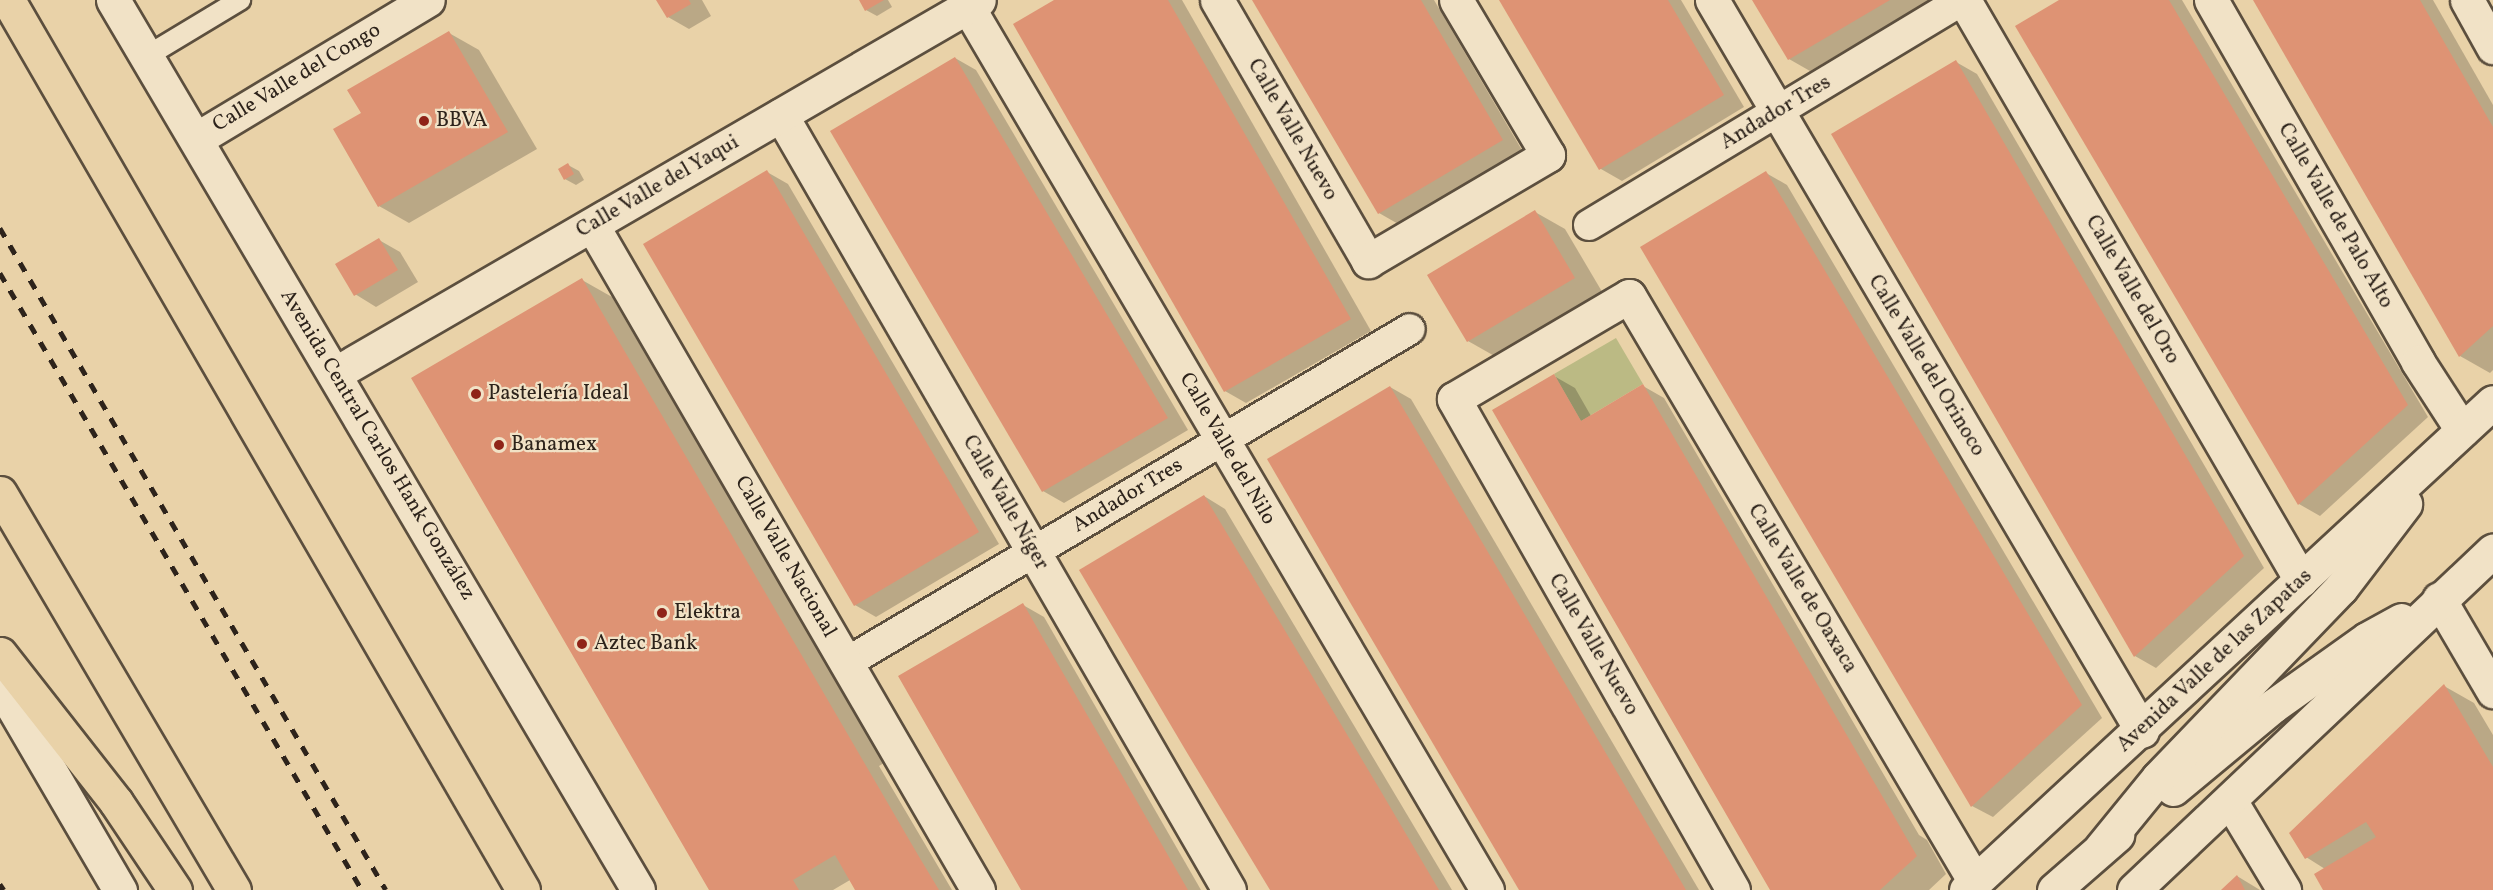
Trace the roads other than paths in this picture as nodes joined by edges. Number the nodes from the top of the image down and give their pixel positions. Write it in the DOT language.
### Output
graph roads {
  1 [pos="8,0"];
  2 [pos="113,0"];
  3 [pos="240,0"];
  4 [pos="428,0"];
  5 [pos="1217,0"];
  6 [pos="1456,0"];
  7 [pos="1712,0"];
  8 [pos="1963,0"];
  9 [pos="2211,0"];
  10 [pos="2467,0"];
  11 [pos="974,3"];
  12 [pos="2493,47"];
  13 [pos="147,56"];
  14 [pos="1776,112"];
  15 [pos="781,115"];
  16 [pos="198,138"];
  17 [pos="592,225"];
  18 [pos="1589,225"];
  19 [pos="1410,329"];
  20 [pos="336,374"];
  21 [pos="1454,399"];
  22 [pos="2493,402"];
  23 [pos="2462,430"];
  24 [pos="1222,441"];
  25 [pos="0,493"];
  26 [pos="2493,550"];
  27 [pos="1033,552"];
  28 [pos="2301,580"];
  29 [pos="2439,599"];
  30 [pos="0,654"];
  31 [pos="846,663"];
  32 [pos="0,685"];
  33 [pos="2493,691"];
  34 [pos="2142,731"];
  35 [pos="2231,802"];
  36 [pos="2101,848"];
  37 [pos="1970,886"];
  38 [pos="120,890"];
  39 [pos="175,890"];
  40 [pos="234,890"];
  41 [pos="523,890"];
  42 [pos="638,890"];
  43 [pos="978,890"];
  44 [pos="1229,890"];
  45 [pos="1487,890"];
  46 [pos="1733,890"];
  47 [pos="2054,890"];
  48 [pos="2134,890"];
  49 [pos="2284,890"];
  1 -- 41 [label="highway"];
  2 -- 13 [label="street, Avenida Central Carlos Hank González"];
  3 -- 13 [label="lane"];
  4 -- 16 [label="street, Calle Valle del Congo"];
  5 -- 6 [label="street, Calle Valle Nuevo"];
  7 -- 14 [label="street, Calle Valle del Orinoco"];
  8 -- 14 [label="street, Andador Tres"];
  8 -- 28 [label="street, Calle Valle del Oro"];
  9 -- 23 [label="street, Calle Valle de Palo Alto"];
  10 -- 12 [label="street"];
  11 -- 15 [label="street, Calle Valle del Yaqui"];
  11 -- 24 [label="street, Calle Valle del Nilo"];
  13 -- 16 [label="street, Avenida Central Carlos Hank González"];
  14 -- 18 [label="street, Andador Tres"];
  14 -- 34 [label="street, Calle Valle del Orinoco"];
  15 -- 17 [label="street, Calle Valle del Yaqui"];
  15 -- 27 [label="street, Calle Valle Níger"];
  16 -- 20 [label="street, Avenida Central Carlos Hank González"];
  17 -- 20 [label="street, Calle Valle del Yaqui"];
  17 -- 31 [label="street, Calle Valle Nacional"];
  19 -- 24 [label="street, Andador Tres"];
  20 -- 42 [label="street, Avenida Central Carlos Hank González"];
  21 -- 37 [label="street, Calle Valle de Oaxaca"];
  21 -- 46 [label="street, Calle Valle Nuevo"];
  22 -- 23 [label="street, Avenida Valle de las Zapatas"];
  23 -- 28 [label="street, Avenida Valle de las Zapatas"];
  23 -- 36 [label="street, Avenida Valle de las Zapatas"];
  24 -- 27 [label="street, Andador Tres"];
  24 -- 45 [label="street, Calle Valle del Nilo"];
  25 -- 40 [label="highway"];
  26 -- 29 [label="street, Avenida Valle de las Zapatas"];
  27 -- 31 [label="street, Andador Tres"];
  27 -- 44 [label="street, Calle Valle Níger"];
  28 -- 34 [label="street, Avenida Valle de las Zapatas"];
  29 -- 33 [label="street"];
  29 -- 35 [label="street, Avenida Valle de las Zapatas"];
  29 -- 36 [label="street, Avenida Valle de las Zapatas"];
  30 -- 39 [label="highway"];
  31 -- 43 [label="street, Calle Valle Nacional"];
  32 -- 38 [label="street"];
  34 -- 37 [label="street, Avenida Valle de las Zapatas"];
  35 -- 48 [label="street, Avenida Valle de las Zapatas"];
  35 -- 49 [label="street"];
  36 -- 47 [label="street, Avenida Valle de las Zapatas"];
}
